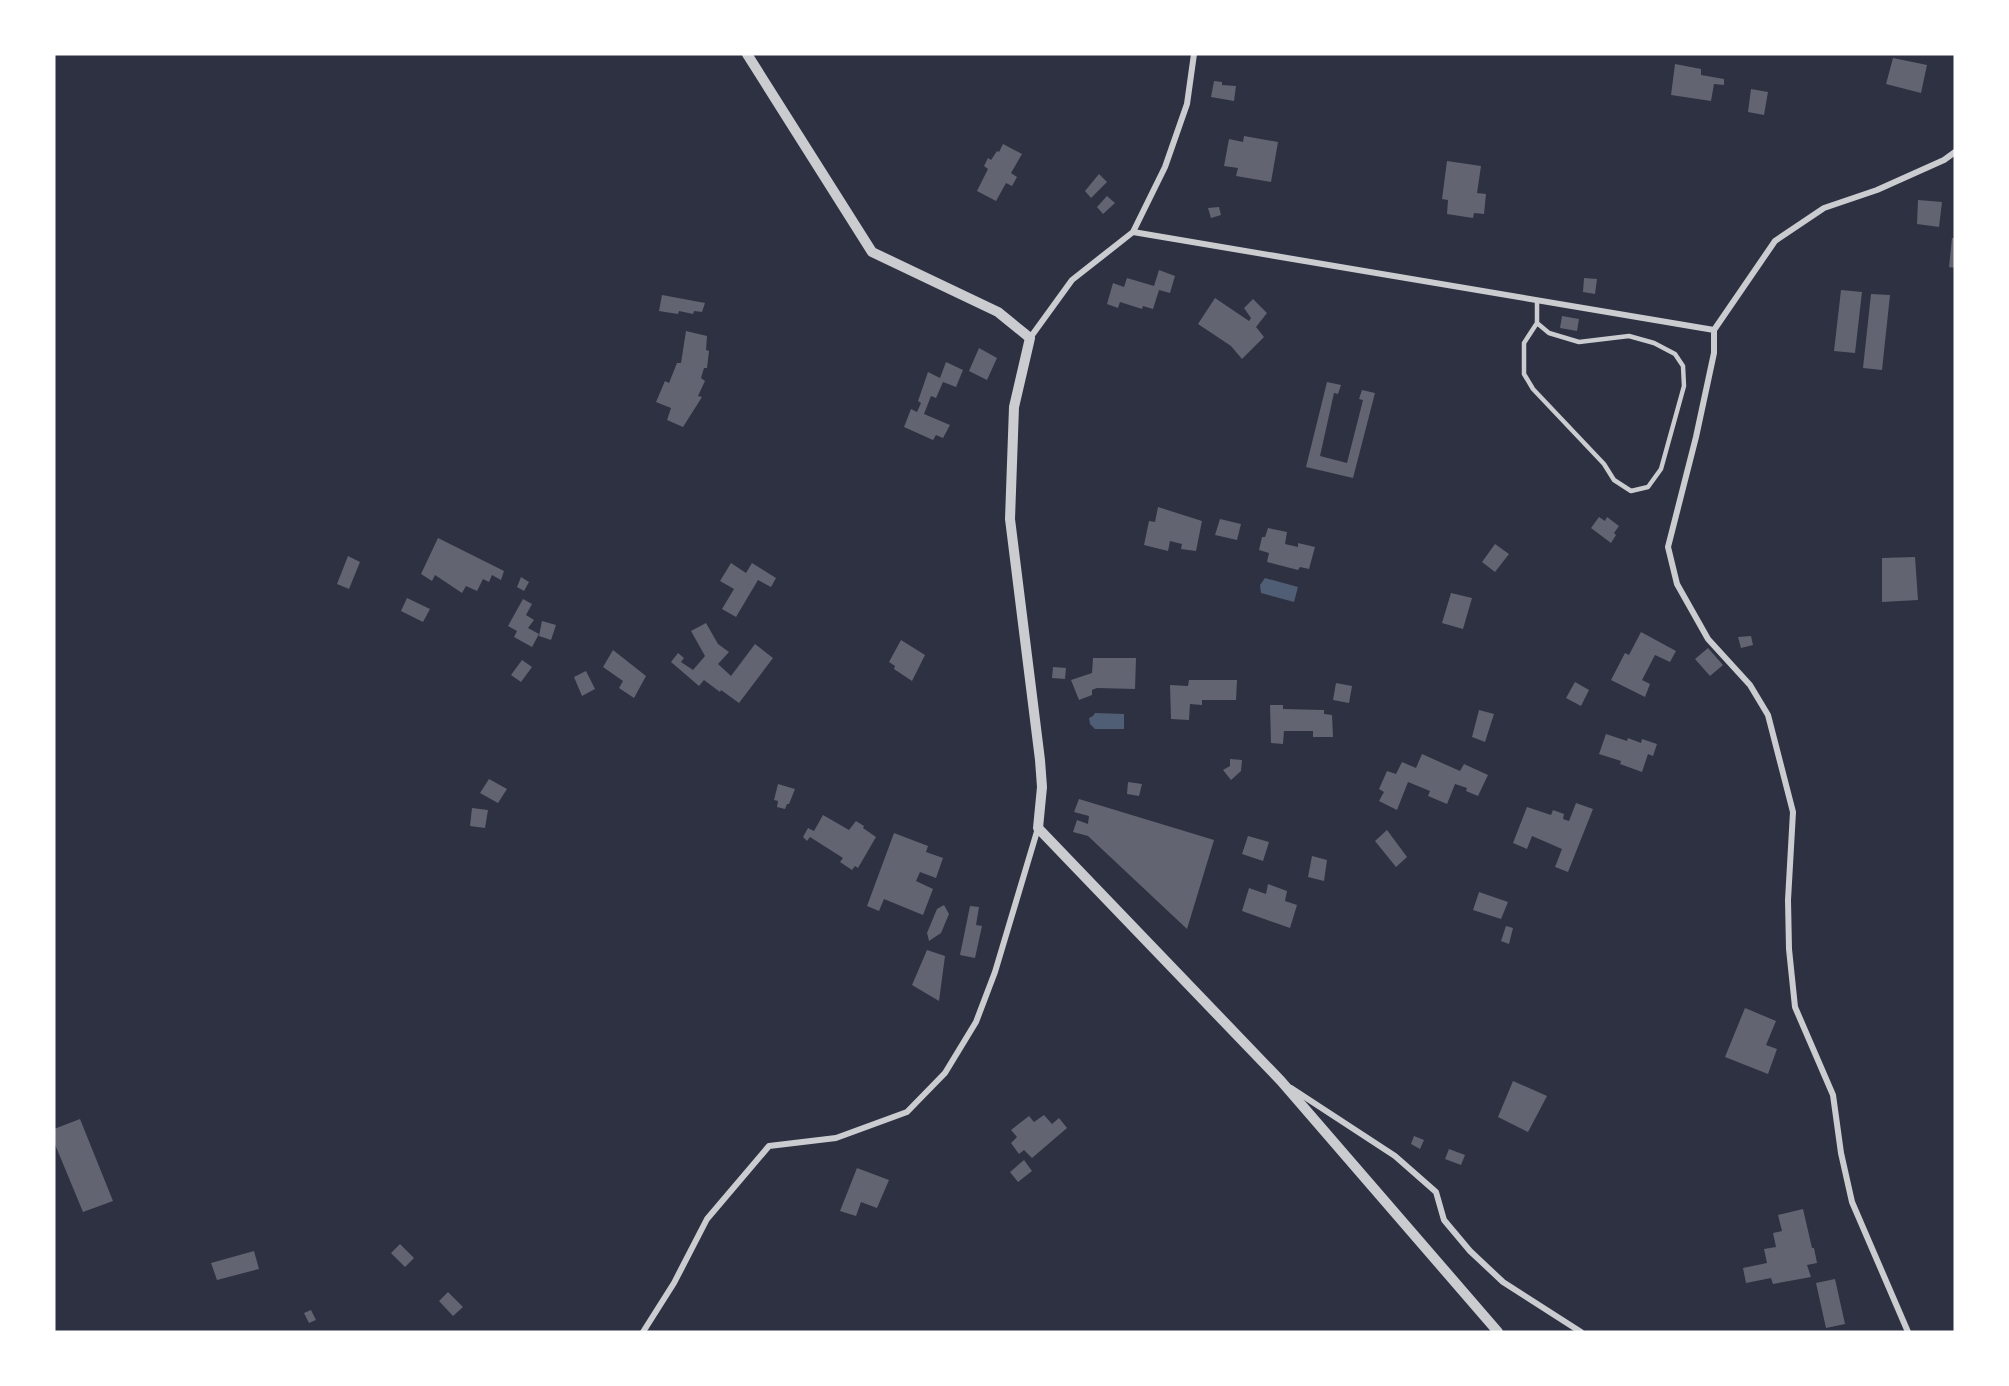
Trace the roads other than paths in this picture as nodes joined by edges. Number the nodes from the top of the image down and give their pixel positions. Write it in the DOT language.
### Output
graph roads {
  1 [pos="747,54"];
  2 [pos="1194,54"];
  3 [pos="1955,152"];
  4 [pos="1133,232"];
  5 [pos="1537,300"];
  6 [pos="1537,323"];
  7 [pos="1713,330"];
  8 [pos="1030,338"];
  9 [pos="1038,828"];
  10 [pos="1281,1081"];
  11 [pos="643,1332"];
  12 [pos="1498,1332"];
  13 [pos="1581,1332"];
  14 [pos="1908,1332"];
  1 -- 8 [label="street"];
  2 -- 4 [label="street"];
  3 -- 7 [label="street"];
  4 -- 5 [label="street"];
  4 -- 8 [label="street"];
  5 -- 6 [label="lane"];
  5 -- 7 [label="street"];
  6 -- 6 [label="lane"];
  7 -- 14 [label="street"];
  8 -- 9 [label="street"];
  9 -- 10 [label="street"];
  9 -- 11 [label="street"];
  10 -- 12 [label="street"];
  10 -- 13 [label="street"];
}
